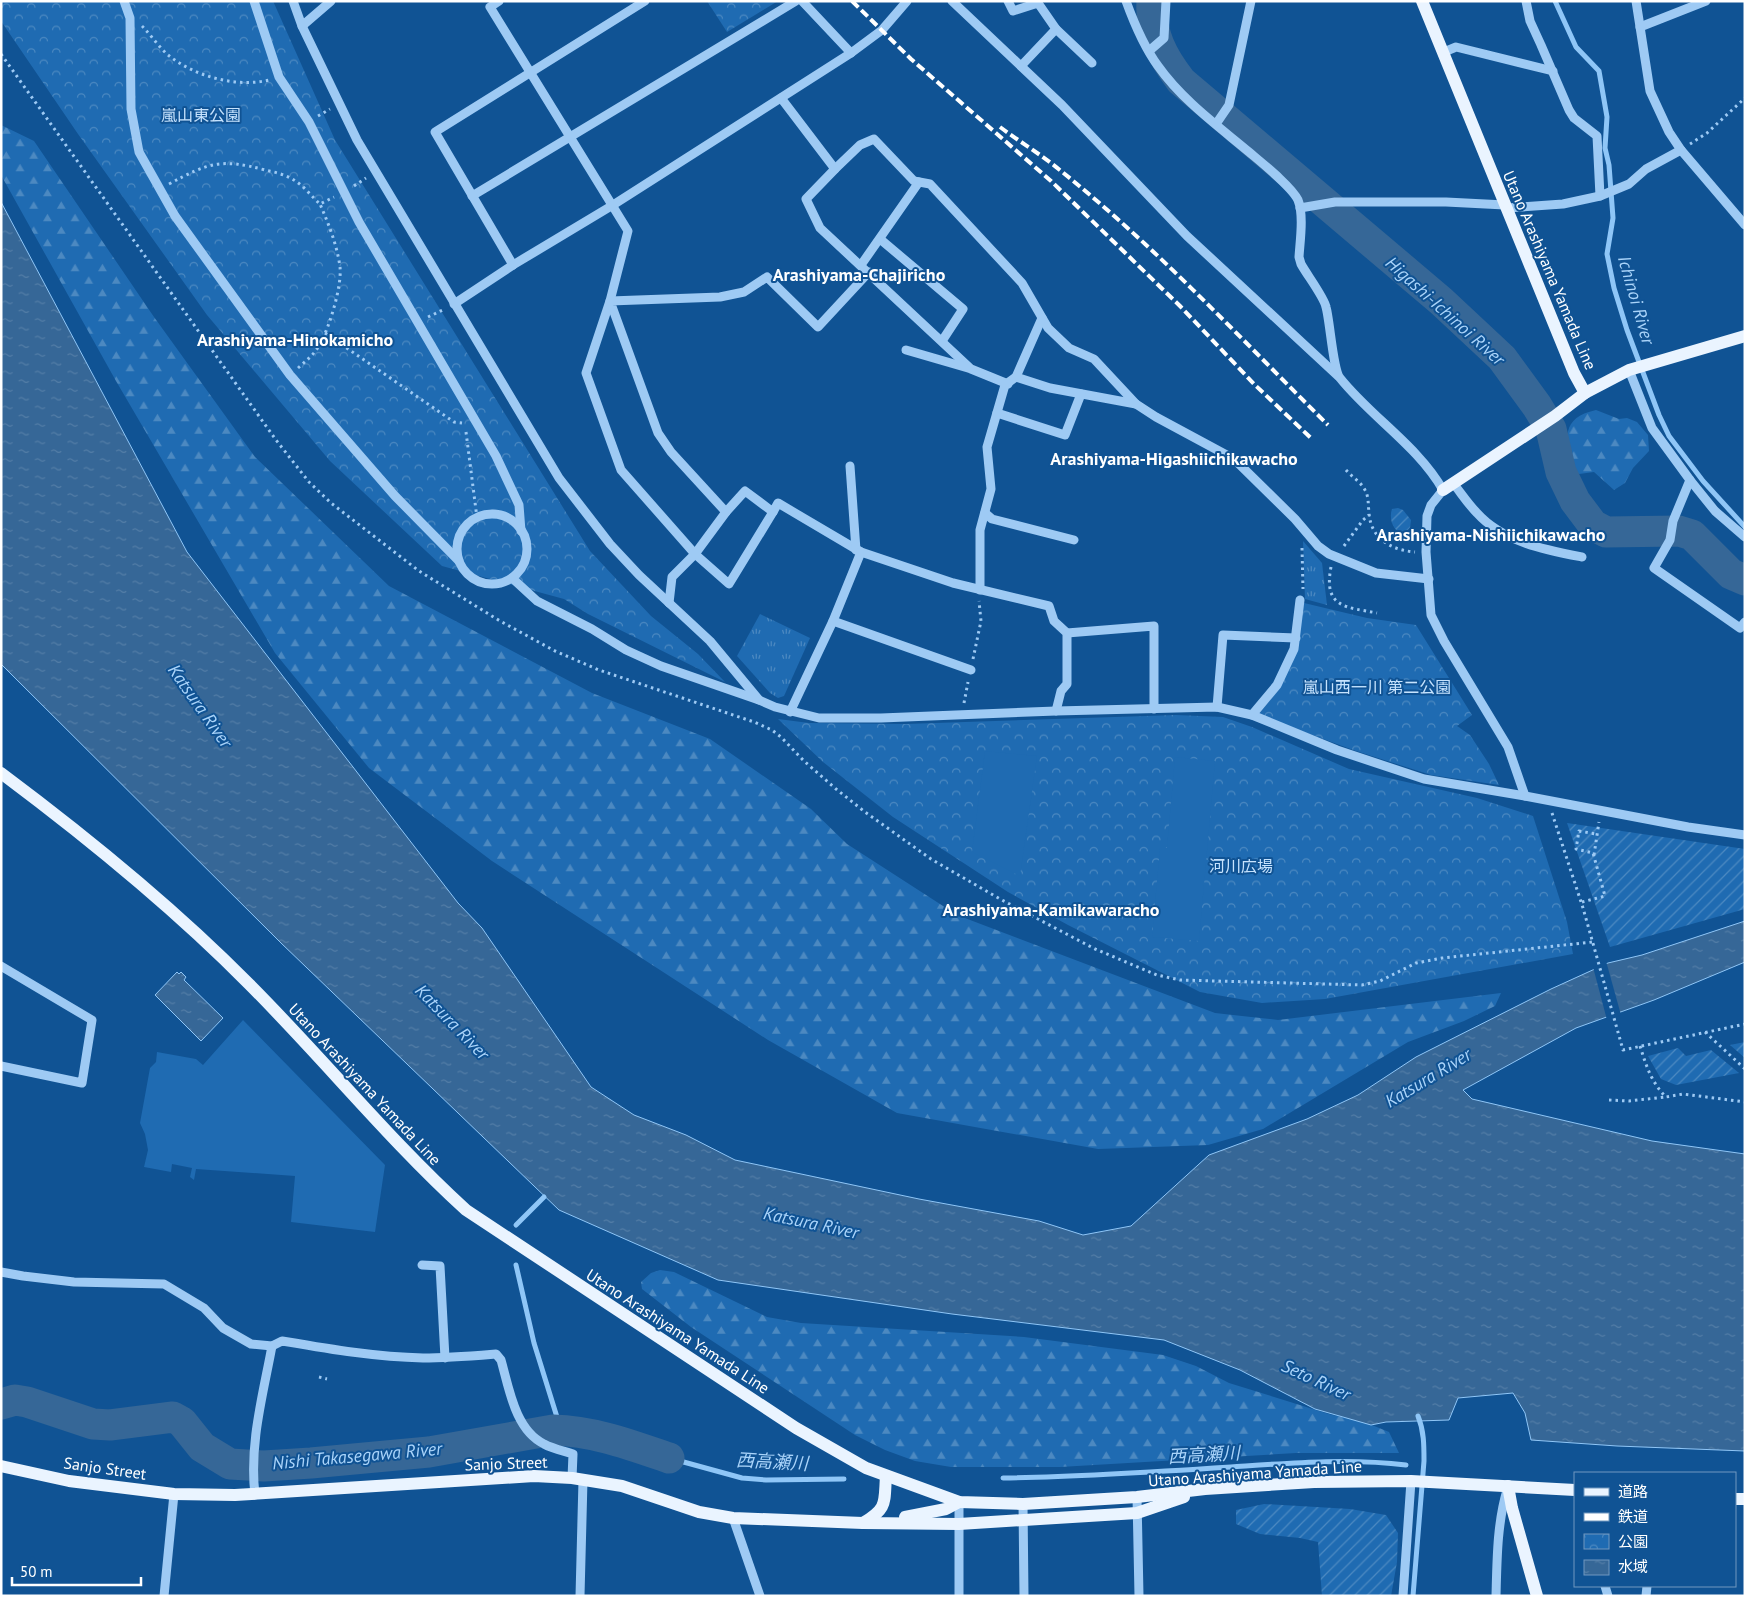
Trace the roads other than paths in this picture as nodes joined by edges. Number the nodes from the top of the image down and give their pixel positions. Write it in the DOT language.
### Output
graph roads {
  1 [pos="124,1"];
  2 [pos="254,1"];
  3 [pos="293,1"];
  4 [pos="331,1"];
  5 [pos="499,1"];
  6 [pos="646,1"];
  7 [pos="796,1"];
  8 [pos="802,1"];
  9 [pos="907,1"];
  10 [pos="952,1"];
  11 [pos="1008,1"];
  12 [pos="1126,1"];
  13 [pos="1166,1"];
  14 [pos="1251,1"];
  15 [pos="1422,1"];
  16 [pos="1526,1"];
  17 [pos="1636,1"];
  18 [pos="1706,1"];
  19 [pos="302,26"];
  20 [pos="1640,27"];
  21 [pos="1056,29"];
  22 [pos="1150,50"];
  23 [pos="1444,52"];
  24 [pos="851,53"];
  25 [pos="1092,63"];
  26 [pos="1021,66"];
  27 [pos="1552,70"];
  28 [pos="531,72"];
  29 [pos="781,98"];
  30 [pos="1217,122"];
  31 [pos="571,138"];
  32 [pos="1681,150"];
  33 [pos="835,169"];
  34 [pos="919,182"];
  35 [pos="472,196"];
  36 [pos="1600,196"];
  37 [pos="613,205"];
  38 [pos="1506,207"];
  39 [pos="1300,208"];
  40 [pos="1745,225"];
  41 [pos="880,239"];
  42 [pos="513,265"];
  43 [pos="861,265"];
  44 [pos="869,272"];
  45 [pos="610,301"];
  46 [pos="454,304"];
  47 [pos="1042,318"];
  48 [pos="1745,336"];
  49 [pos="942,341"];
  50 [pos="906,350"];
  51 [pos="971,368"];
  52 [pos="1637,368"];
  53 [pos="1338,376"];
  54 [pos="1016,377"];
  55 [pos="1008,384"];
  56 [pos="1584,393"];
  57 [pos="1081,394"];
  58 [pos="1136,404"];
  59 [pos="997,413"];
  60 [pos="850,466"];
  61 [pos="1690,480"];
  62 [pos="1448,486"];
  63 [pos="726,512"];
  64 [pos="773,512"];
  65 [pos="985,513"];
  66 [pos="521,531"];
  67 [pos="1745,537"];
  68 [pos="1074,540"];
  69 [pos="858,551"];
  70 [pos="695,554"];
  71 [pos="1582,557"];
  72 [pos="459,561"];
  73 [pos="512,578"];
  74 [pos="1429,579"];
  75 [pos="980,590"];
  76 [pos="1300,600"];
  77 [pos="669,603"];
  78 [pos="832,621"];
  79 [pos="1745,622"];
  80 [pos="1068,633"];
  81 [pos="1296,638"];
  82 [pos="971,670"];
  83 [pos="759,700"];
  84 [pos="1217,707"];
  85 [pos="1154,709"];
  86 [pos="1056,711"];
  87 [pos="790,712"];
  88 [pos="1252,715"];
  89 [pos="1,773"];
  90 [pos="1525,796"];
  91 [pos="1745,835"];
  92 [pos="1,966"];
  93 [pos="1,1066"];
  94 [pos="422,1265"];
  95 [pos="1,1272"];
  96 [pos="272,1346"];
  97 [pos="444,1358"];
  98 [pos="1,1466"];
  99 [pos="886,1476"];
  100 [pos="578,1479"];
  101 [pos="1411,1481"];
  102 [pos="1508,1486"];
  103 [pos="1205,1489"];
  104 [pos="1574,1490"];
  105 [pos="174,1494"];
  106 [pos="255,1494"];
  107 [pos="1137,1497"];
  108 [pos="959,1502"];
  109 [pos="1023,1504"];
  110 [pos="1137,1513"];
  111 [pos="733,1518"];
  112 [pos="1024,1520"];
  113 [pos="863,1523"];
  114 [pos="959,1524"];
  115 [pos="164,1596"];
  116 [pos="580,1596"];
  117 [pos="760,1596"];
  118 [pos="959,1596"];
  119 [pos="1024,1596"];
  120 [pos="1139,1596"];
  121 [pos="1404,1596"];
  122 [pos="1496,1596"];
  123 [pos="1537,1596"];
  1 -- 72 [label="street"];
  2 -- 66 [label="street"];
  3 -- 19 [label="street"];
  4 -- 19 [label="street"];
  5 -- 28 [label="street"];
  6 -- 28 [label="street"];
  7 -- 31 [label="street"];
  8 -- 24 [label="street"];
  9 -- 24 [label="street"];
  10 -- 26 [label="street"];
  11 -- 21 [label="street"];
  12 -- 22 [label="street"];
  13 -- 22 [label="street"];
  14 -- 30 [label="street"];
  15 -- 23 [label="main road, Utano Arashiyama Yamada Line"];
  16 -- 27 [label="street"];
  17 -- 20 [label="street"];
  18 -- 20 [label="street"];
  19 -- 46 [label="street"];
  20 -- 32 [label="street"];
  21 -- 25 [label="street"];
  21 -- 26 [label="street"];
  22 -- 30 [label="street"];
  23 -- 27 [label="street"];
  23 -- 38 [label="main road, Utano Arashiyama Yamada Line"];
  24 -- 29 [label="street"];
  26 -- 53 [label="street"];
  27 -- 36 [label="street"];
  28 -- 31 [label="street"];
  28 -- 35 [label="street"];
  29 -- 33 [label="street"];
  29 -- 37 [label="street"];
  30 -- 39 [label="street"];
  31 -- 35 [label="street"];
  31 -- 37 [label="street"];
  32 -- 36 [label="street"];
  32 -- 40 [label="street"];
  33 -- 34 [label="street"];
  33 -- 43 [label="street"];
  34 -- 41 [label="street"];
  34 -- 47 [label="street"];
  35 -- 42 [label="street"];
  36 -- 38 [label="street"];
  37 -- 42 [label="street"];
  37 -- 45 [label="street"];
  38 -- 39 [label="street"];
  38 -- 56 [label="main road, Utano Arashiyama Yamada Line"];
  39 -- 53 [label="street"];
  41 -- 43 [label="street"];
  41 -- 49 [label="street"];
  42 -- 46 [label="street"];
  43 -- 44 [label="street"];
  44 -- 45 [label="street"];
  44 -- 49 [label="street"];
  45 -- 63 [label="street"];
  45 -- 70 [label="street"];
  46 -- 77 [label="street"];
  47 -- 54 [label="street"];
  47 -- 58 [label="street"];
  48 -- 52 [label="main road, Utano Arashiyama Yamada Line"];
  49 -- 51 [label="street"];
  50 -- 51 [label="street"];
  51 -- 55 [label="street"];
  52 -- 56 [label="main road, Utano Arashiyama Yamada Line"];
  52 -- 61 [label="street"];
  53 -- 62 [label="street"];
  54 -- 55 [label="street"];
  54 -- 57 [label="street"];
  55 -- 59 [label="street"];
  56 -- 62 [label="main road"];
  57 -- 58 [label="street"];
  57 -- 59 [label="street"];
  58 -- 74 [label="street"];
  59 -- 65 [label="street"];
  60 -- 69 [label="street"];
  61 -- 67 [label="street"];
  61 -- 79 [label="street"];
  62 -- 71 [label="street"];
  62 -- 74 [label="street"];
  63 -- 64 [label="street"];
  63 -- 70 [label="street"];
  64 -- 69 [label="street"];
  64 -- 70 [label="street"];
  65 -- 68 [label="street"];
  65 -- 75 [label="street"];
  66 -- 72 [label="street"];
  66 -- 73 [label="street"];
  69 -- 75 [label="street"];
  69 -- 78 [label="street"];
  70 -- 77 [label="street"];
  72 -- 73 [label="street"];
  73 -- 83 [label="street"];
  74 -- 90 [label="street"];
  75 -- 80 [label="street"];
  76 -- 81 [label="street"];
  77 -- 83 [label="street"];
  78 -- 82 [label="street"];
  78 -- 87 [label="street"];
  80 -- 85 [label="street"];
  80 -- 86 [label="street"];
  81 -- 84 [label="street"];
  81 -- 88 [label="street"];
  83 -- 87 [label="street"];
  84 -- 85 [label="street"];
  84 -- 88 [label="street"];
  85 -- 86 [label="street"];
  86 -- 87 [label="street"];
  88 -- 90 [label="street"];
  89 -- 99 [label="main road, Utano Arashiyama Yamada Line"];
  90 -- 91 [label="street"];
  92 -- 93 [label="street"];
  94 -- 97 [label="street"];
  95 -- 96 [label="street"];
  96 -- 97 [label="street"];
  96 -- 106 [label="street"];
  97 -- 100 [label="street"];
  98 -- 105 [label="main road, Sanjo Street"];
  99 -- 108 [label="main road, Utano Arashiyama Yamada Line"];
  99 -- 113 [label="main road"];
  100 -- 106 [label="main road, Sanjo Street"];
  100 -- 111 [label="main road, Sanjo Street"];
  100 -- 116 [label="street"];
  101 -- 102 [label="main road, Utano Arashiyama Yamada Line"];
  101 -- 103 [label="main road, Utano Arashiyama Yamada Line"];
  101 -- 121 [label="street"];
  102 -- 104 [label="main road, Utano Arashiyama Yamada Line"];
  102 -- 122 [label="street"];
  102 -- 123 [label="main road"];
  103 -- 107 [label="main road, Utano Arashiyama Yamada Line"];
  103 -- 110 [label="main road"];
  105 -- 106 [label="main road, Sanjo Street"];
  105 -- 115 [label="street"];
  107 -- 109 [label="main road, Utano Arashiyama Yamada Line"];
  107 -- 110 [label="street"];
  108 -- 109 [label="main road, Utano Arashiyama Yamada Line"];
  108 -- 113 [label="main road"];
  108 -- 114 [label="street"];
  109 -- 112 [label="street"];
  110 -- 112 [label="main road"];
  110 -- 120 [label="street"];
  111 -- 113 [label="main road, Sanjo Street"];
  111 -- 117 [label="street"];
  112 -- 114 [label="main road"];
  112 -- 119 [label="street"];
  113 -- 114 [label="main road"];
  114 -- 118 [label="street"];
}
